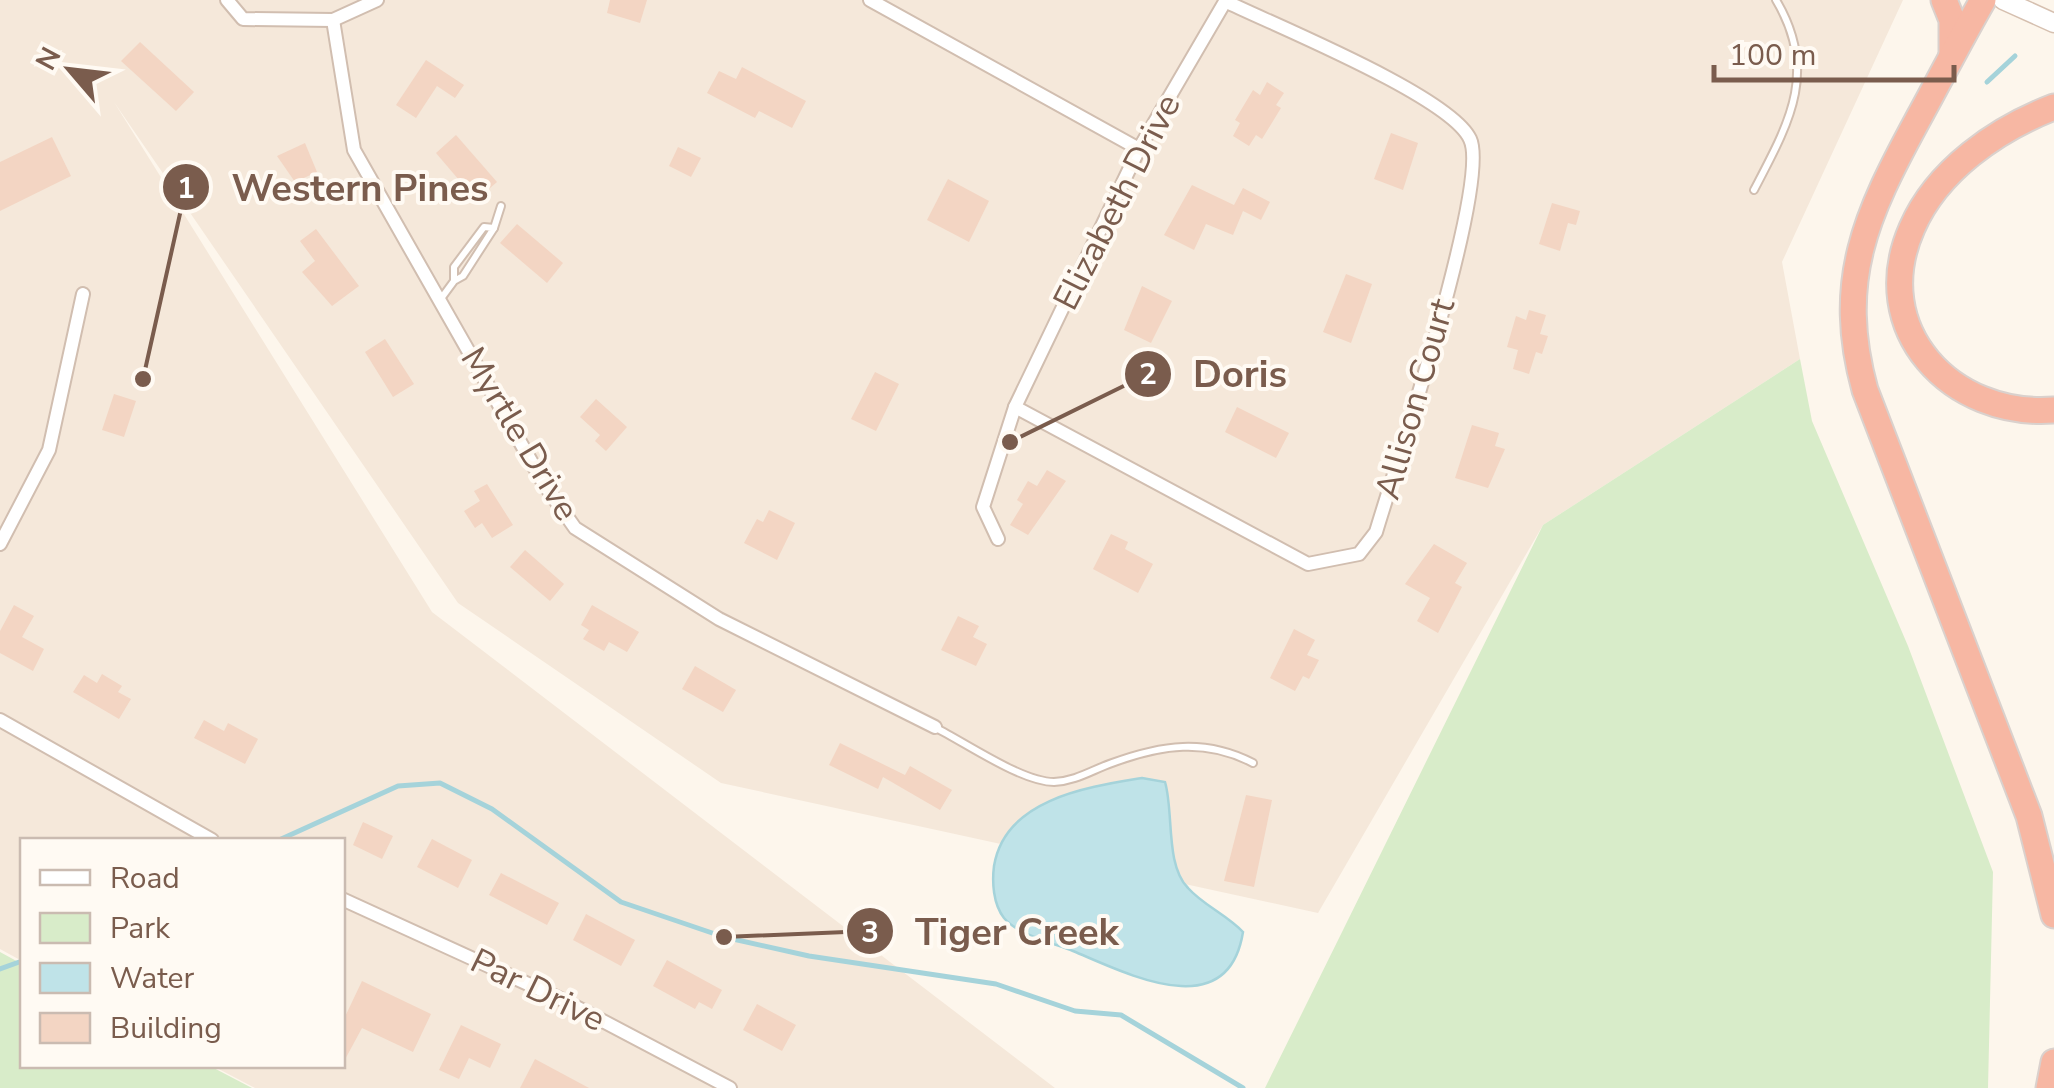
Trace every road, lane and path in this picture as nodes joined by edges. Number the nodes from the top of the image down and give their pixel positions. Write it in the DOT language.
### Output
graph roads {
  1 [pos="227,0"];
  2 [pos="377,0"];
  3 [pos="870,0"];
  4 [pos="1226,0"];
  5 [pos="1776,0"];
  6 [pos="1944,0"];
  7 [pos="1984,0"];
  8 [pos="2003,0"];
  9 [pos="333,20"];
  10 [pos="2054,23"];
  11 [pos="1952,54"];
  12 [pos="2054,108"];
  13 [pos="1140,149"];
  14 [pos="1754,190"];
  15 [pos="500,206"];
  16 [pos="82,294"];
  17 [pos="440,301"];
  18 [pos="1015,407"];
  19 [pos="2054,410"];
  20 [pos="998,539"];
  21 [pos="0,544"];
  22 [pos="0,720"];
  23 [pos="934,727"];
  24 [pos="1252,764"];
  25 [pos="208,838"];
  26 [pos="345,900"];
  27 [pos="2054,915"];
  28 [pos="2054,1062"];
  29 [pos="730,1088"];
  30 [pos="2049,1088"];
  1 -- 9 [label="street"];
  2 -- 9 [label="street"];
  3 -- 13 [label="street"];
  4 -- 13 [label="street, Elizabeth Drive"];
  4 -- 18 [label="street, Allison Court"];
  5 -- 14 [label="lane"];
  6 -- 11 [label="highway"];
  7 -- 11 [label="highway"];
  8 -- 10 [label="main road"];
  9 -- 17 [label="street, Myrtle Drive"];
  11 -- 27 [label="highway"];
  12 -- 19 [label="highway"];
  13 -- 18 [label="street, Elizabeth Drive"];
  15 -- 17 [label="lane"];
  16 -- 21 [label="street"];
  17 -- 23 [label="street, Myrtle Drive"];
  18 -- 20 [label="street, Elizabeth Drive"];
  22 -- 25 [label="street"];
  23 -- 24 [label="lane"];
  26 -- 29 [label="street, Par Drive"];
  28 -- 30 [label="highway"];
}
